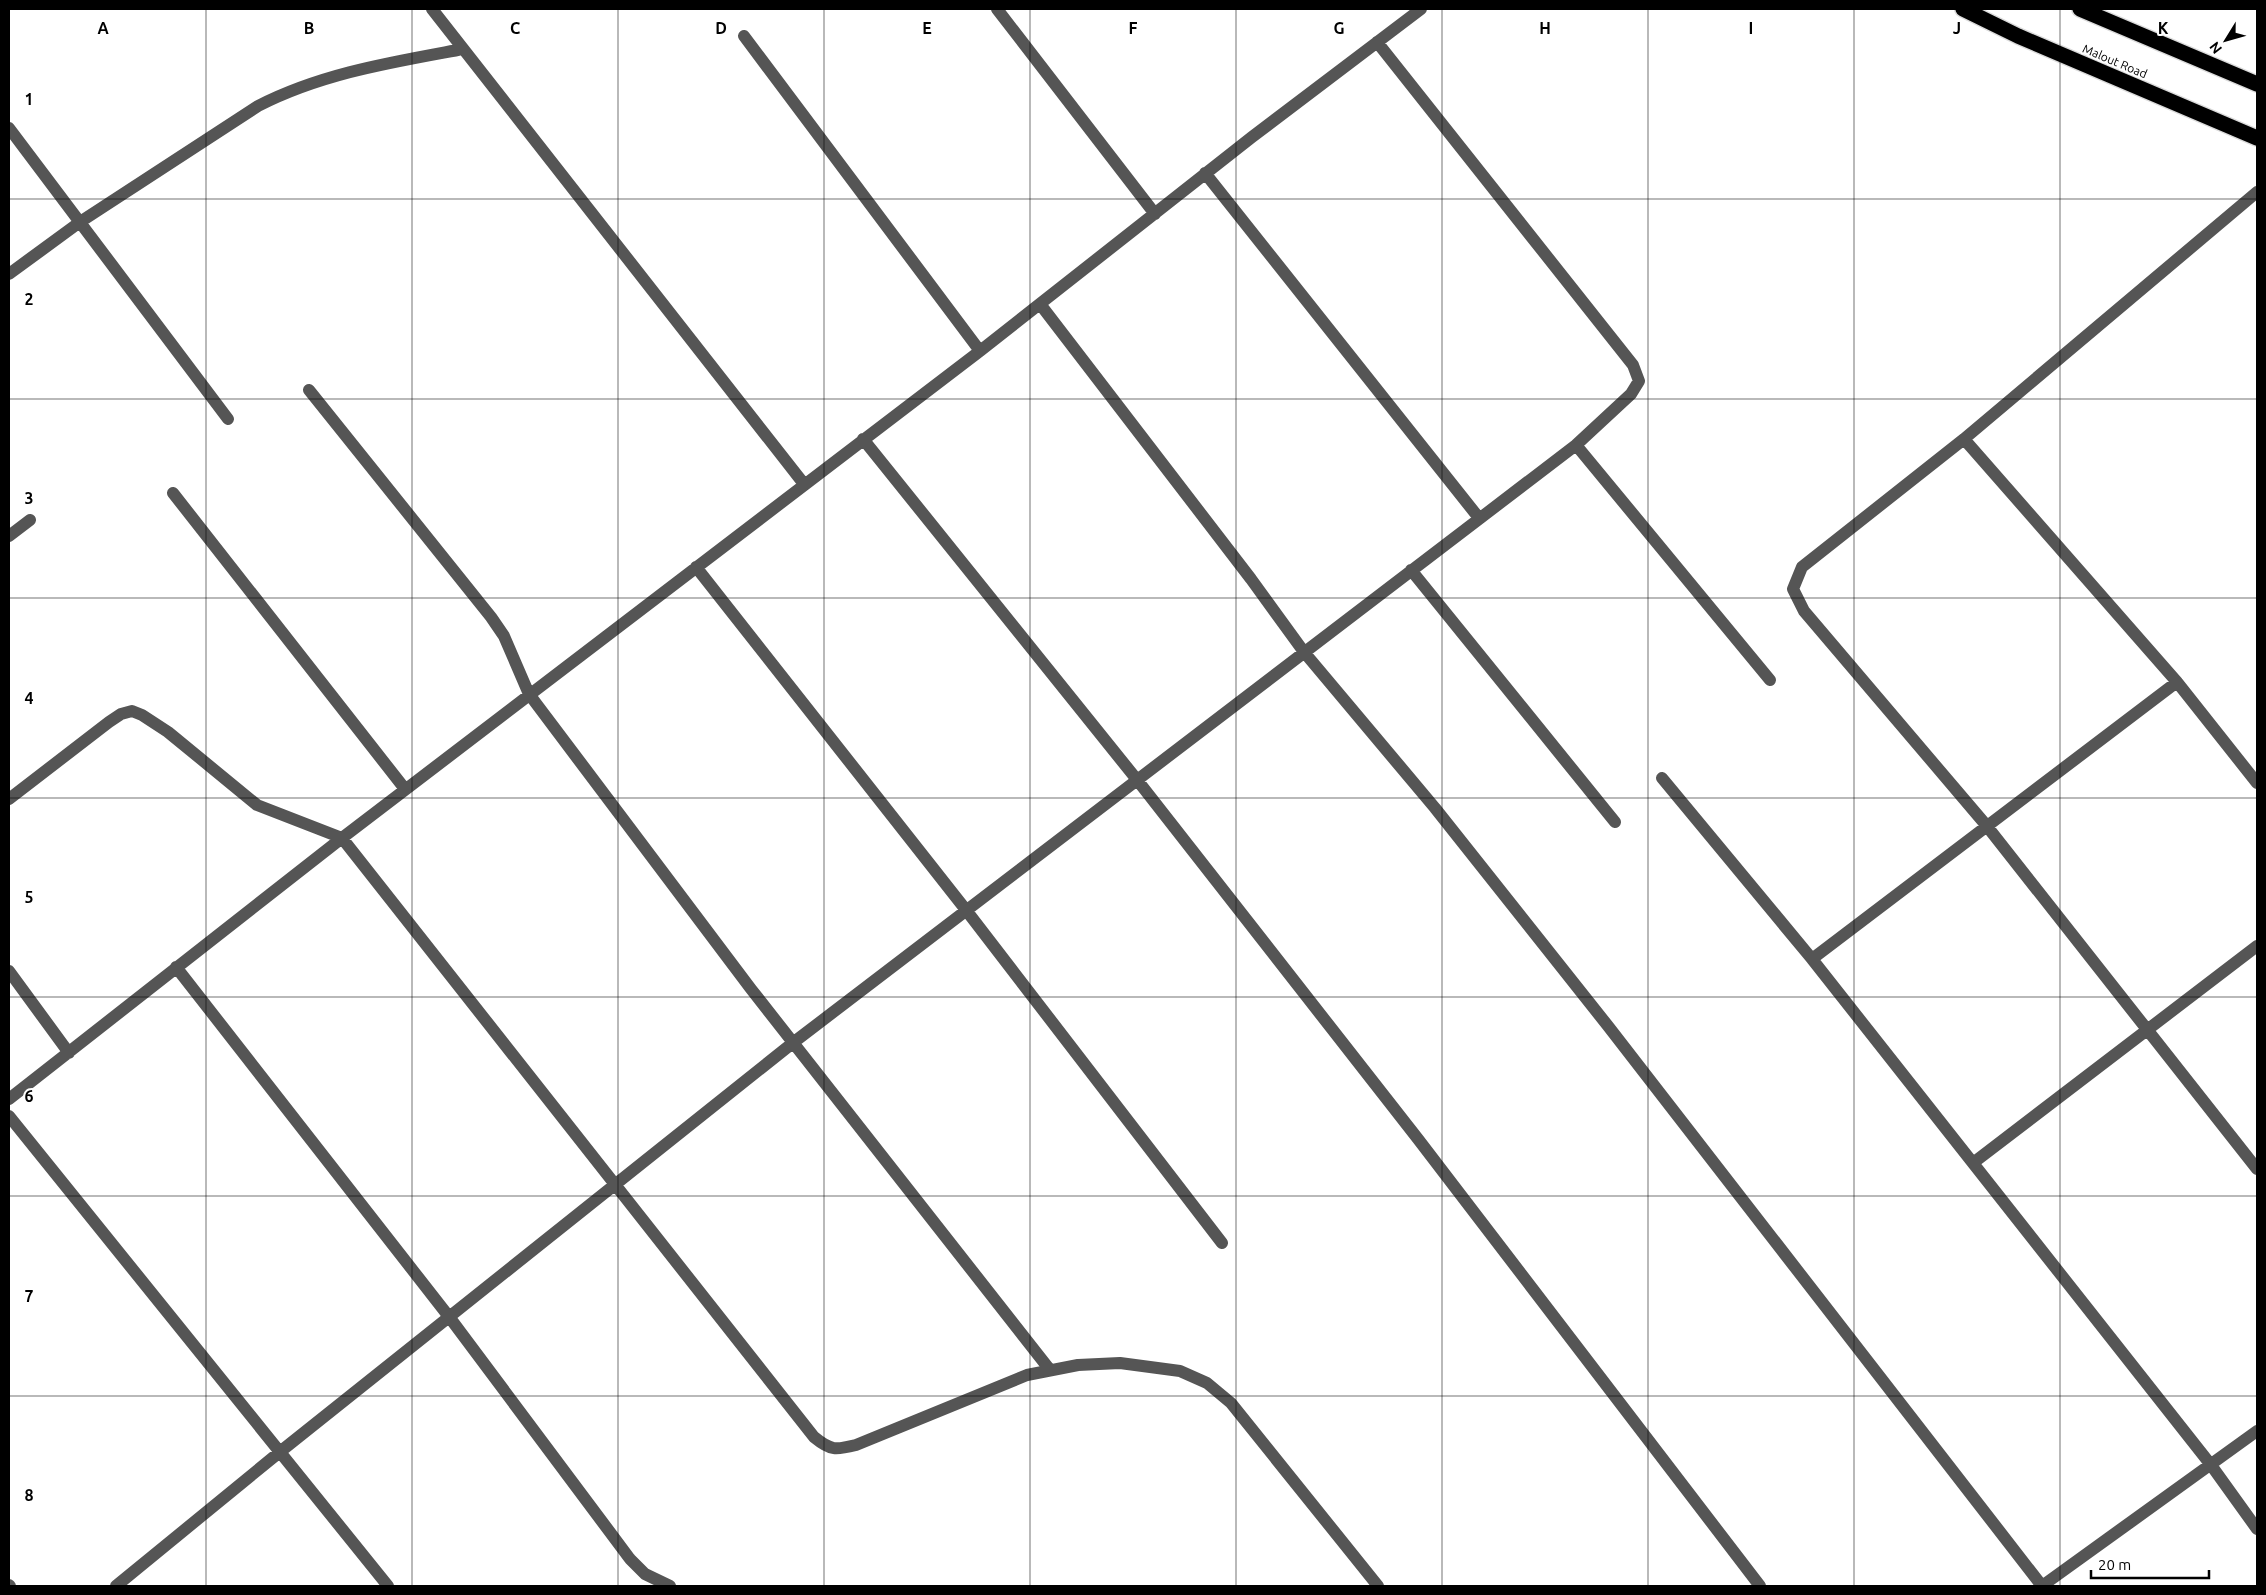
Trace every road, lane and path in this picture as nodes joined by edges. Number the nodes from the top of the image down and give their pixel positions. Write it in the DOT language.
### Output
graph roads {
  1 [pos="432,9"];
  2 [pos="997,9"];
  3 [pos="1421,9"];
  4 [pos="1963,9"];
  5 [pos="2080,9"];
  6 [pos="744,36"];
  7 [pos="1377,42"];
  8 [pos="463,49"];
  9 [pos="2257,84"];
  10 [pos="9,128"];
  11 [pos="2257,138"];
  12 [pos="1206,173"];
  13 [pos="2257,192"];
  14 [pos="1155,214"];
  15 [pos="80,222"];
  16 [pos="9,274"];
  17 [pos="1040,304"];
  18 [pos="980,351"];
  19 [pos="309,390"];
  20 [pos="228,419"];
  21 [pos="863,439"];
  22 [pos="1964,439"];
  23 [pos="1576,445"];
  24 [pos="804,484"];
  25 [pos="173,493"];
  26 [pos="1479,518"];
  27 [pos="30,520"];
  28 [pos="9,536"];
  29 [pos="696,567"];
  30 [pos="1411,570"];
  31 [pos="1304,652"];
  32 [pos="1770,680"];
  33 [pos="2176,682"];
  34 [pos="529,694"];
  35 [pos="1662,778"];
  36 [pos="1138,781"];
  37 [pos="2257,783"];
  38 [pos="405,789"];
  39 [pos="9,798"];
  40 [pos="1616,822"];
  41 [pos="1986,825"];
  42 [pos="342,838"];
  43 [pos="966,910"];
  44 [pos="2257,946"];
  45 [pos="1812,959"];
  46 [pos="176,967"];
  47 [pos="9,971"];
  48 [pos="2148,1029"];
  49 [pos="794,1042"];
  50 [pos="69,1053"];
  51 [pos="9,1099"];
  52 [pos="9,1116"];
  53 [pos="1973,1163"];
  54 [pos="2257,1169"];
  55 [pos="616,1185"];
  56 [pos="1222,1242"];
  57 [pos="450,1318"];
  58 [pos="1050,1370"];
  59 [pos="2257,1432"];
  60 [pos="281,1451"];
  61 [pos="2210,1465"];
  62 [pos="2257,1529"];
  63 [pos="116,1586"];
  64 [pos="388,1586"];
  65 [pos="670,1586"];
  66 [pos="1378,1586"];
  67 [pos="1760,1586"];
  68 [pos="2042,1586"];
  1 -- 8 [label="street"];
  2 -- 14 [label="street"];
  3 -- 7 [label="street"];
  4 -- 11 [label="highway, Malout Road"];
  5 -- 9 [label="highway"];
  6 -- 18 [label="street"];
  7 -- 12 [label="street"];
  7 -- 23 [label="street"];
  8 -- 15 [label="street"];
  8 -- 24 [label="street"];
  10 -- 15 [label="street"];
  12 -- 14 [label="street"];
  12 -- 26 [label="street"];
  13 -- 22 [label="street"];
  14 -- 17 [label="street"];
  15 -- 16 [label="street"];
  15 -- 20 [label="street"];
  17 -- 18 [label="street"];
  17 -- 31 [label="street"];
  18 -- 21 [label="street"];
  19 -- 34 [label="street"];
  21 -- 24 [label="street"];
  21 -- 36 [label="street"];
  22 -- 33 [label="street"];
  22 -- 41 [label="street"];
  23 -- 26 [label="street"];
  23 -- 32 [label="street"];
  24 -- 29 [label="street"];
  25 -- 38 [label="street"];
  26 -- 30 [label="street"];
  27 -- 28 [label="street"];
  29 -- 34 [label="street"];
  29 -- 43 [label="street"];
  30 -- 31 [label="street"];
  30 -- 40 [label="street"];
  31 -- 36 [label="street"];
  31 -- 68 [label="street"];
  33 -- 37 [label="street"];
  33 -- 41 [label="street"];
  34 -- 38 [label="street"];
  34 -- 49 [label="street"];
  35 -- 45 [label="street"];
  36 -- 43 [label="street"];
  36 -- 67 [label="street"];
  38 -- 42 [label="street"];
  39 -- 42 [label="street"];
  41 -- 45 [label="street"];
  41 -- 48 [label="street"];
  42 -- 46 [label="street"];
  42 -- 55 [label="street"];
  43 -- 49 [label="street"];
  43 -- 56 [label="street"];
  44 -- 48 [label="street"];
  45 -- 53 [label="street"];
  46 -- 50 [label="street"];
  46 -- 57 [label="street"];
  47 -- 50 [label="street"];
  48 -- 53 [label="street"];
  48 -- 54 [label="street"];
  49 -- 55 [label="street"];
  49 -- 58 [label="street"];
  50 -- 51 [label="street"];
  52 -- 60 [label="street"];
  53 -- 61 [label="street"];
  55 -- 57 [label="street"];
  55 -- 58 [label="street"];
  57 -- 60 [label="street"];
  57 -- 65 [label="street"];
  58 -- 66 [label="street"];
  59 -- 61 [label="street"];
  60 -- 63 [label="street"];
  60 -- 64 [label="street"];
  61 -- 62 [label="street"];
  61 -- 68 [label="street"];
}
